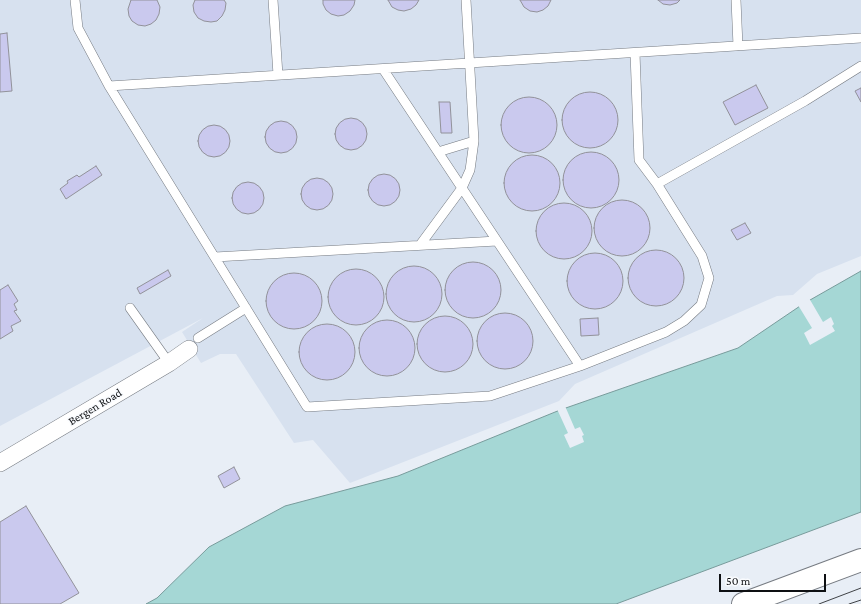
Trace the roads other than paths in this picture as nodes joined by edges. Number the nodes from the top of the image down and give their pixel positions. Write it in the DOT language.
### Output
graph roads {
  1 [pos="75,0"];
  2 [pos="273,0"];
  3 [pos="466,0"];
  4 [pos="736,0"];
  5 [pos="861,38"];
  6 [pos="738,46"];
  7 [pos="635,53"];
  8 [pos="470,63"];
  9 [pos="861,66"];
  10 [pos="383,69"];
  11 [pos="278,75"];
  12 [pos="109,86"];
  13 [pos="474,141"];
  14 [pos="438,152"];
  15 [pos="657,184"];
  16 [pos="462,188"];
  17 [pos="497,241"];
  18 [pos="420,245"];
  19 [pos="215,258"];
  20 [pos="130,308"];
  21 [pos="246,308"];
  22 [pos="193,344"];
  23 [pos="169,363"];
  24 [pos="580,366"];
  25 [pos="0,463"];
  26 [pos="861,560"];
  27 [pos="743,604"];
  1 -- 12 [label="lane"];
  2 -- 11 [label="lane"];
  3 -- 8 [label="lane"];
  4 -- 6 [label="lane"];
  5 -- 6 [label="lane"];
  6 -- 7 [label="lane"];
  7 -- 8 [label="lane"];
  7 -- 15 [label="lane"];
  8 -- 10 [label="lane"];
  8 -- 13 [label="lane"];
  9 -- 15 [label="lane"];
  10 -- 11 [label="lane"];
  10 -- 14 [label="lane"];
  11 -- 12 [label="lane"];
  12 -- 19 [label="lane"];
  13 -- 14 [label="lane"];
  13 -- 16 [label="lane"];
  14 -- 16 [label="lane"];
  15 -- 24 [label="lane"];
  16 -- 17 [label="lane"];
  16 -- 18 [label="lane"];
  17 -- 18 [label="lane"];
  17 -- 24 [label="lane"];
  18 -- 19 [label="lane"];
  19 -- 21 [label="lane"];
  20 -- 23 [label="lane"];
  21 -- 22 [label="lane"];
  21 -- 24 [label="lane"];
  22 -- 23 [label="street, Bergen Road"];
  23 -- 25 [label="street, Bergen Road"];
  26 -- 27 [label="street"];
}
